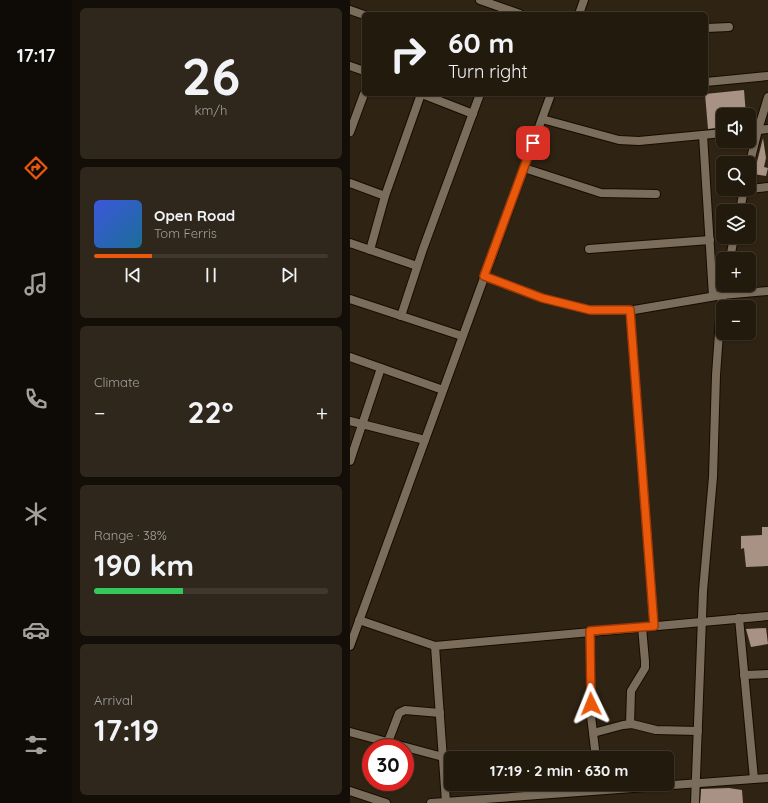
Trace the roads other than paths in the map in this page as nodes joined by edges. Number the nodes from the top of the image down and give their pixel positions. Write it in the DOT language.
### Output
graph roads {
  1 [pos="480,0"];
  2 [pos="584,0"];
  3 [pos="350,10"];
  4 [pos="514,12"];
  5 [pos="581,12"];
  6 [pos="362,13"];
  7 [pos="729,27"];
  8 [pos="708,28"];
  9 [pos="350,66"];
  10 [pos="362,70"];
  11 [pos="768,76"];
  12 [pos="708,82"];
  13 [pos="363,96"];
  14 [pos="421,96"];
  15 [pos="427,96"];
  16 [pos="479,96"];
  17 [pos="550,96"];
  18 [pos="768,97"];
  19 [pos="473,114"];
  20 [pos="542,119"];
  21 [pos="768,129"];
  22 [pos="758,130"];
  23 [pos="350,132"];
  24 [pos="716,134"];
  25 [pos="703,135"];
  26 [pos="752,156"];
  27 [pos="524,168"];
  28 [pos="350,183"];
  29 [pos="768,187"];
  30 [pos="756,188"];
  31 [pos="656,194"];
  32 [pos="386,196"];
  33 [pos="710,240"];
  34 [pos="350,243"];
  35 [pos="589,249"];
  36 [pos="370,250"];
  37 [pos="417,266"];
  38 [pos="484,276"];
  39 [pos="768,291"];
  40 [pos="722,294"];
  41 [pos="713,296"];
  42 [pos="350,299"];
  43 [pos="630,310"];
  44 [pos="401,316"];
  45 [pos="462,336"];
  46 [pos="350,357"];
  47 [pos="381,368"];
  48 [pos="443,390"];
  49 [pos="350,421"];
  50 [pos="361,424"];
  51 [pos="425,440"];
  52 [pos="350,461"];
  53 [pos="768,616"];
  54 [pos="739,618"];
  55 [pos="359,620"];
  56 [pos="702,621"];
  57 [pos="654,626"];
  58 [pos="642,627"];
  59 [pos="590,631"];
  60 [pos="350,646"];
  61 [pos="435,646"];
  62 [pos="768,674"];
  63 [pos="744,676"];
  64 [pos="440,713"];
  65 [pos="630,724"];
  66 [pos="698,731"];
  67 [pos="350,732"];
  68 [pos="593,733"];
  69 [pos="377,739"];
  70 [pos="389,739"];
  71 [pos="414,749"];
  72 [pos="595,751"];
  73 [pos="443,756"];
  74 [pos="768,778"];
  75 [pos="754,779"];
  76 [pos="696,784"];
  77 [pos="674,785"];
  78 [pos="350,791"];
  79 [pos="571,791"];
  80 [pos="550,794"];
  81 [pos="446,802"];
  82 [pos="386,803"];
  83 [pos="431,803"];
  84 [pos="551,803"];
  85 [pos="695,803"];
  1 -- 4 [label="street"];
  2 -- 5 [label="street"];
  3 -- 6 [label="street"];
  7 -- 8 [label="street"];
  9 -- 10 [label="street"];
  11 -- 12 [label="street"];
  13 -- 23 [label="street"];
  14 -- 32 [label="street"];
  15 -- 19 [label="street"];
  16 -- 19 [label="street"];
  17 -- 20 [label="street"];
  18 -- 22 [label="street"];
  19 -- 37 [label="street"];
  20 -- 25 [label="street"];
  20 -- 27 [label="street"];
  21 -- 22 [label="street"];
  22 -- 26 [label="street"];
  24 -- 25 [label="street"];
  25 -- 33 [label="street"];
  27 -- 31 [label="street"];
  27 -- 38 [label="street"];
  28 -- 32 [label="street"];
  29 -- 30 [label="street"];
  32 -- 36 [label="street"];
  33 -- 35 [label="street"];
  33 -- 41 [label="street"];
  34 -- 36 [label="street"];
  36 -- 37 [label="street"];
  37 -- 44 [label="street"];
  38 -- 43 [label="street"];
  38 -- 45 [label="street"];
  39 -- 40 [label="street"];
  40 -- 41 [label="street"];
  40 -- 56 [label="street"];
  41 -- 43 [label="street"];
  42 -- 44 [label="street"];
  43 -- 57 [label="street"];
  44 -- 45 [label="street"];
  45 -- 48 [label="street"];
  46 -- 47 [label="street"];
  47 -- 48 [label="street"];
  47 -- 50 [label="street"];
  48 -- 51 [label="street"];
  49 -- 50 [label="street"];
  50 -- 51 [label="street"];
  50 -- 52 [label="street"];
  51 -- 55 [label="street"];
  53 -- 54 [label="street"];
  54 -- 56 [label="street"];
  54 -- 63 [label="street"];
  55 -- 60 [label="street"];
  55 -- 61 [label="street"];
  56 -- 57 [label="street"];
  56 -- 66 [label="street"];
  57 -- 58 [label="street"];
  58 -- 59 [label="street"];
  58 -- 65 [label="street"];
  59 -- 61 [label="street"];
  59 -- 68 [label="street"];
  61 -- 64 [label="street"];
  62 -- 63 [label="street"];
  63 -- 75 [label="street"];
  64 -- 70 [label="street"];
  64 -- 73 [label="street"];
  65 -- 66 [label="street"];
  65 -- 68 [label="street"];
  66 -- 76 [label="street"];
  67 -- 69 [label="street"];
  68 -- 72 [label="street"];
  71 -- 73 [label="street"];
  73 -- 81 [label="street"];
  74 -- 75 [label="street"];
  75 -- 76 [label="street"];
  76 -- 77 [label="street"];
  76 -- 85 [label="street"];
  78 -- 82 [label="street"];
  79 -- 80 [label="street"];
  80 -- 81 [label="street"];
  80 -- 84 [label="street"];
  81 -- 83 [label="street"];
}
